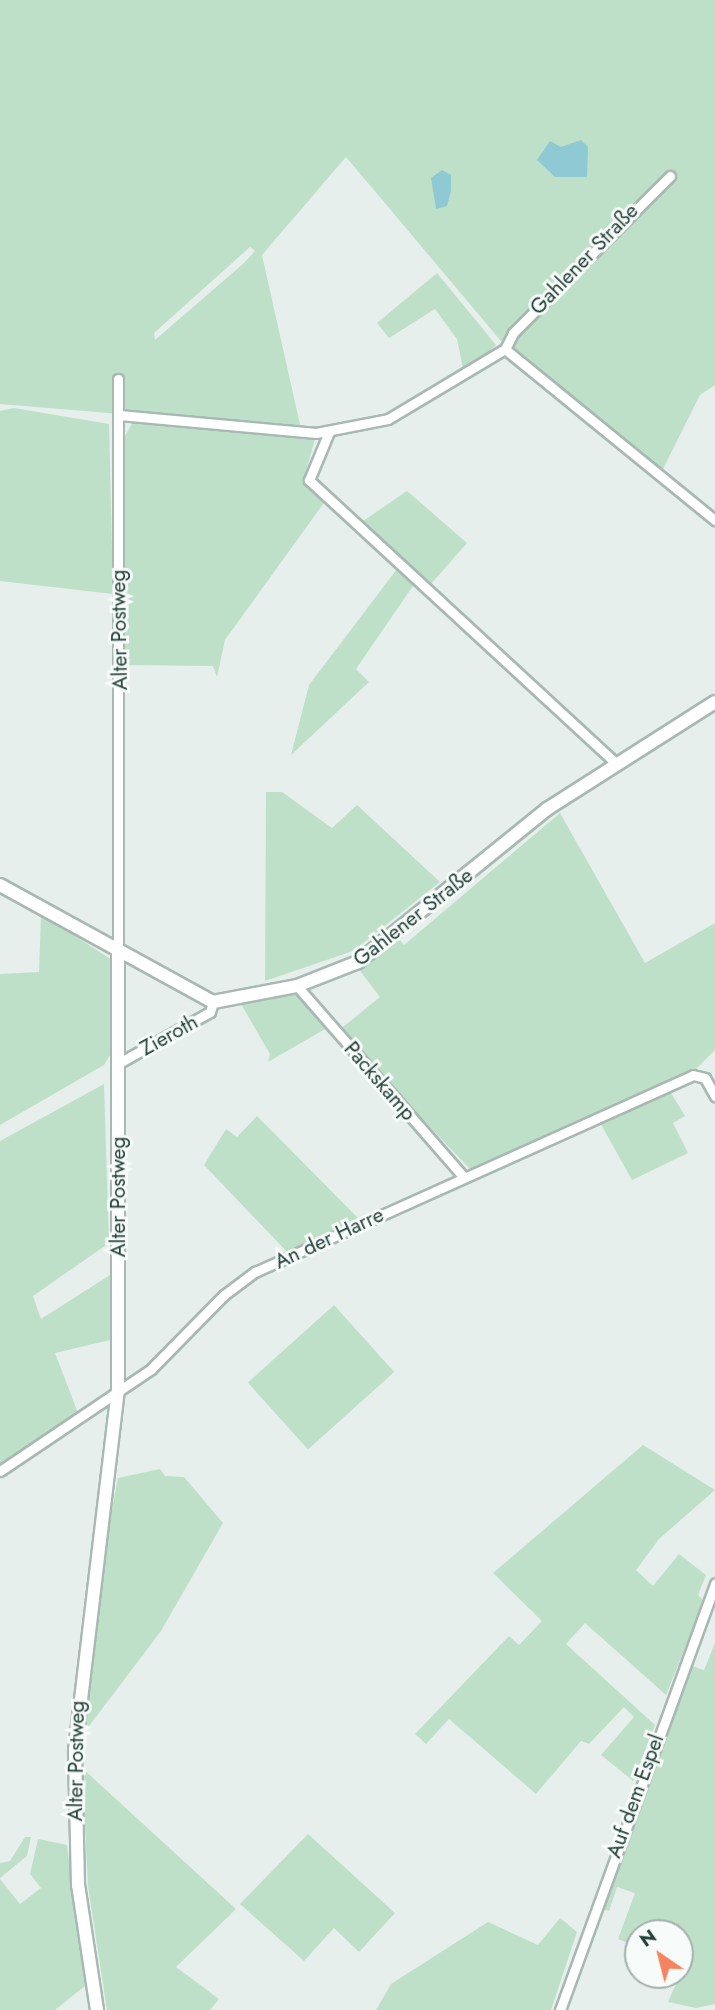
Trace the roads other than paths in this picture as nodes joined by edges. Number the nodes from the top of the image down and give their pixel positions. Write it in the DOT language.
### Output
graph roads {
  1 [pos="670,176"];
  2 [pos="505,349"];
  3 [pos="118,379"];
  4 [pos="119,415"];
  5 [pos="329,432"];
  6 [pos="715,520"];
  7 [pos="715,702"];
  8 [pos="616,763"];
  9 [pos="0,885"];
  10 [pos="118,952"];
  11 [pos="297,986"];
  12 [pos="214,1002"];
  13 [pos="118,1063"];
  14 [pos="715,1096"];
  15 [pos="463,1176"];
  16 [pos="118,1391"];
  17 [pos="0,1471"];
  18 [pos="715,1583"];
  19 [pos="97,2010"];
  20 [pos="560,2010"];
  1 -- 2 [label="street, Gahlener Straße"];
  2 -- 5 [label="street, Gahlener Straße"];
  2 -- 6 [label="street"];
  3 -- 4 [label="street, Alter Postweg"];
  4 -- 5 [label="street, Gahlener Straße"];
  4 -- 10 [label="street, Alter Postweg"];
  5 -- 8 [label="street"];
  7 -- 8 [label="main road, Gahlener Straße"];
  8 -- 11 [label="main road, Gahlener Straße"];
  9 -- 10 [label="main road"];
  10 -- 12 [label="main road"];
  10 -- 13 [label="main road, Alter Postweg"];
  11 -- 12 [label="main road, Gahlener Straße"];
  11 -- 15 [label="street, Packskamp"];
  12 -- 13 [label="street, Zieroth"];
  13 -- 16 [label="main road, Alter Postweg"];
  14 -- 15 [label="street, An der Harre"];
  15 -- 16 [label="street, An der Harre"];
  16 -- 17 [label="street, An der Harre"];
  16 -- 19 [label="main road, Alter Postweg"];
  18 -- 20 [label="street, Auf dem Espel"];
}
